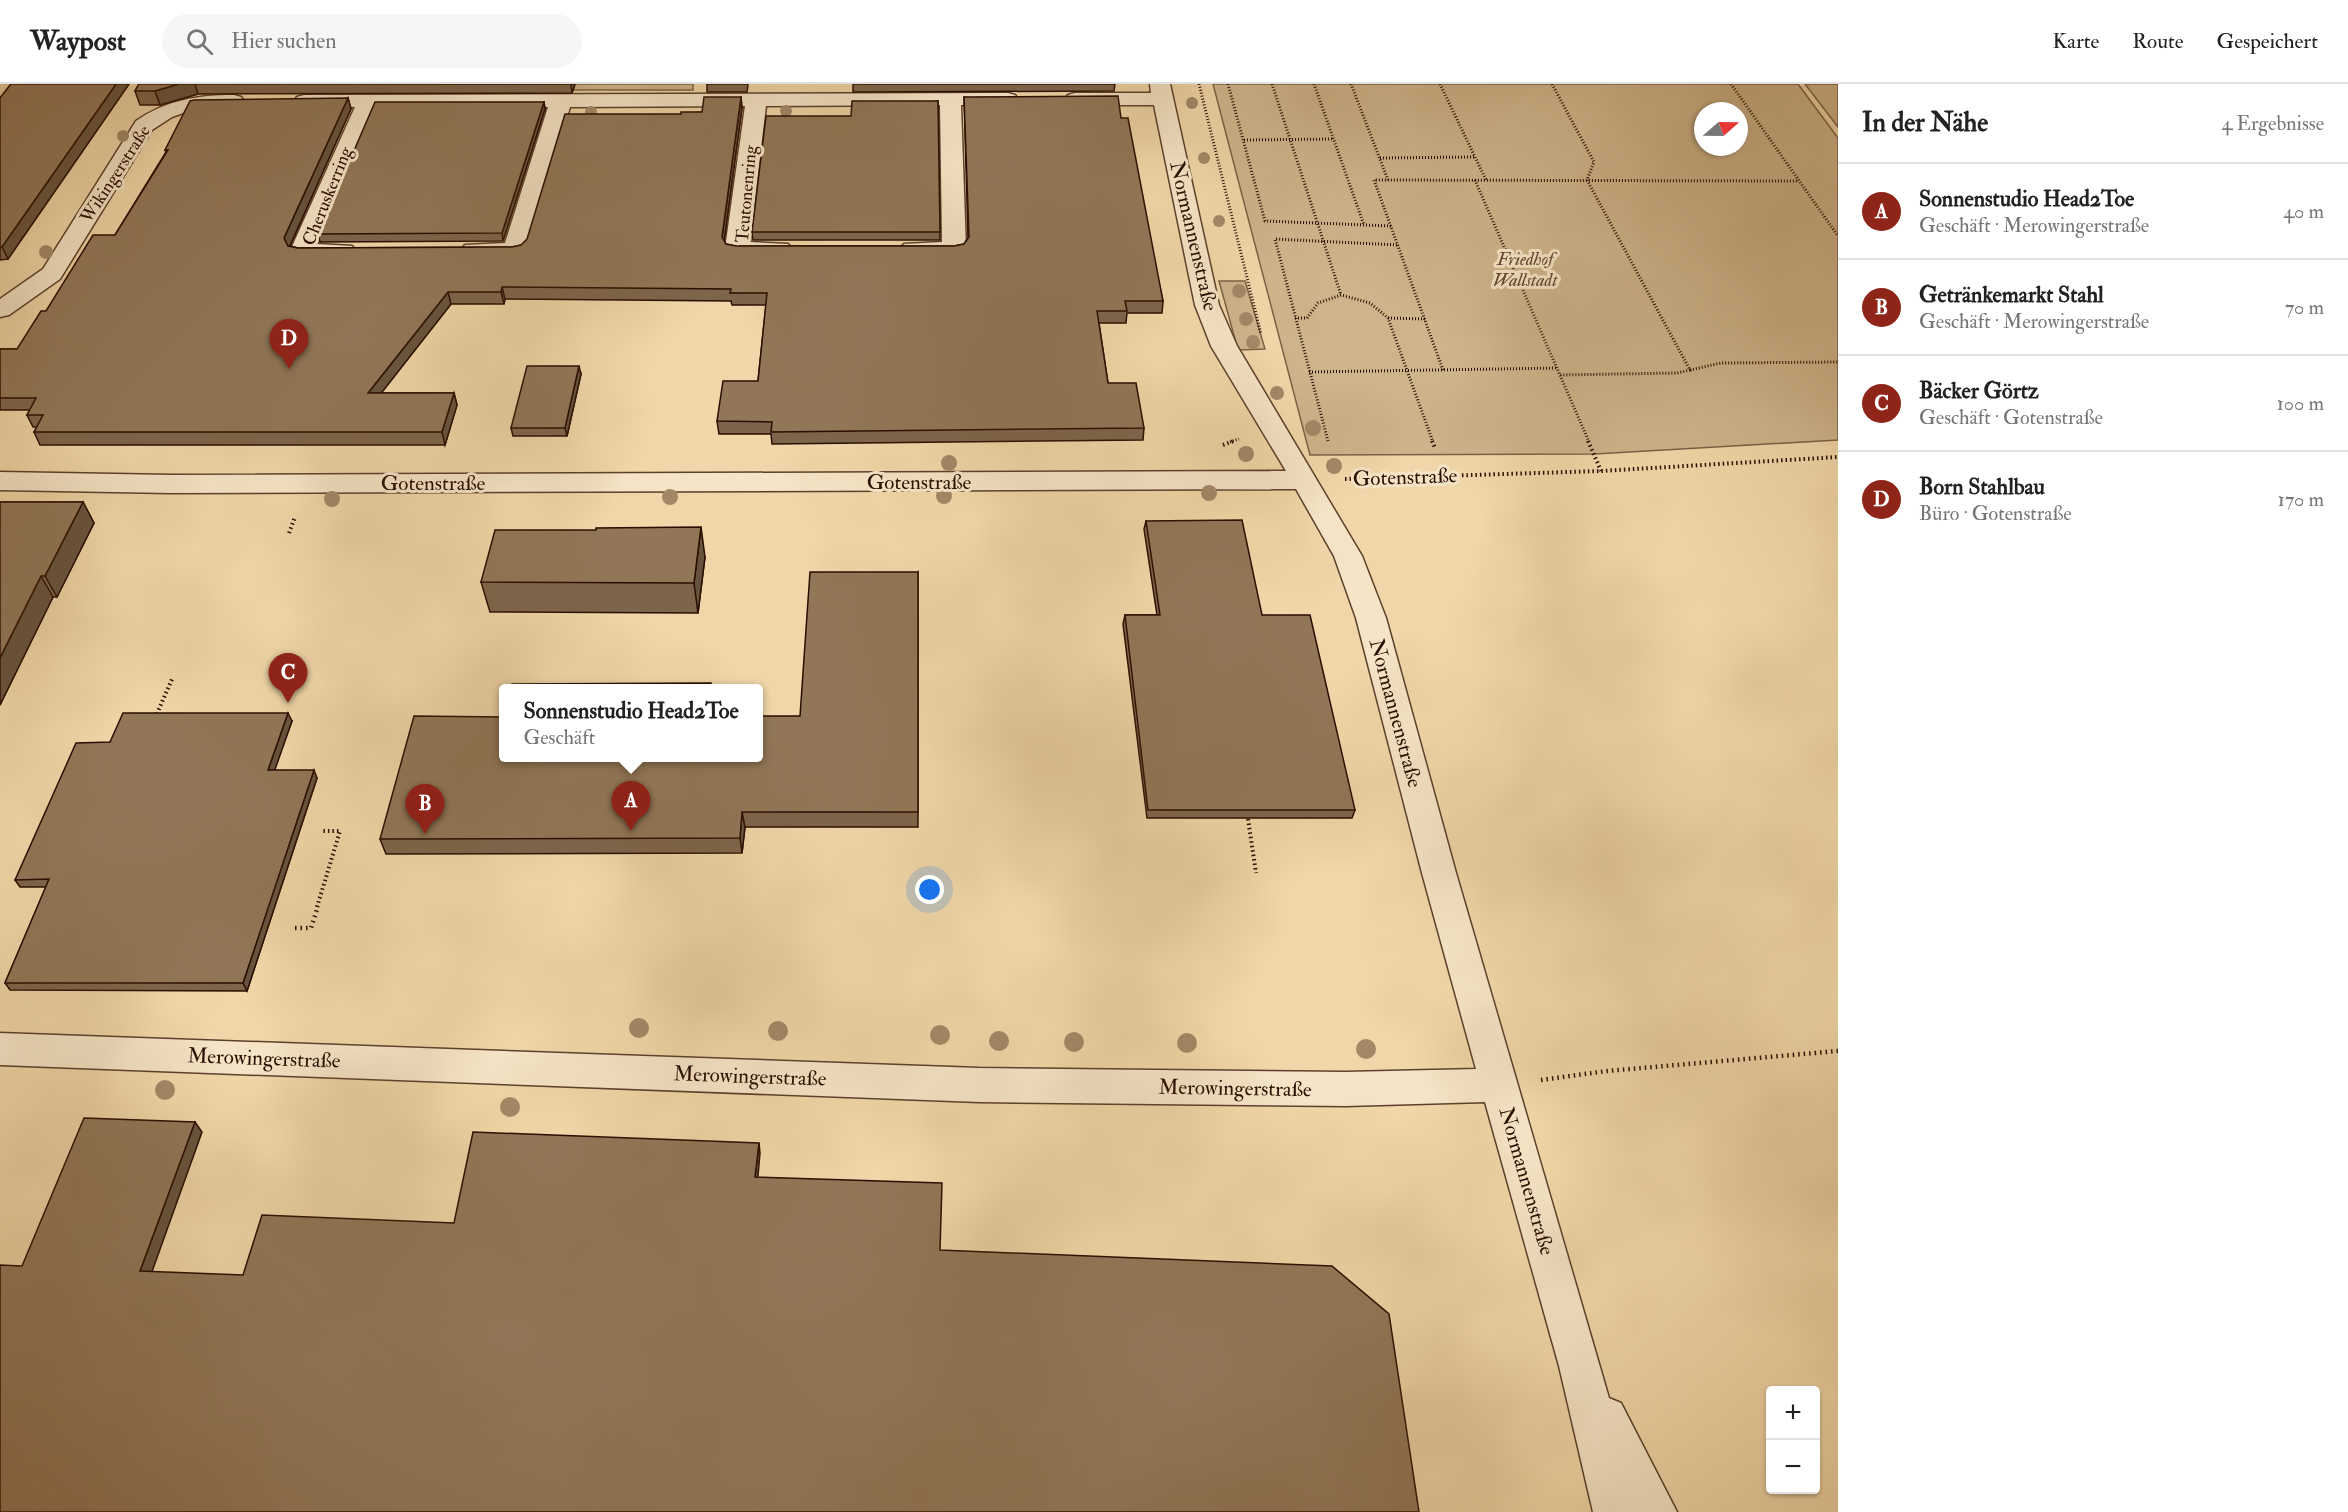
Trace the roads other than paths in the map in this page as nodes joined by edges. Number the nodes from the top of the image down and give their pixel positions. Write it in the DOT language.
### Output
graph roads {
  1 [pos="1161,92"];
  2 [pos="950,99"];
  3 [pos="1026,99"];
  4 [pos="1060,99"];
  5 [pos="561,100"];
  6 [pos="756,100"];
  7 [pos="253,101"];
  8 [pos="287,101"];
  9 [pos="368,101"];
  10 [pos="806,249"];
  11 [pos="885,249"];
  12 [pos="456,250"];
  13 [pos="362,251"];
  14 [pos="0,310"];
  15 [pos="1305,480"];
  16 [pos="0,481"];
  17 [pos="0,1049"];
  18 [pos="1500,1085"];
  19 [pos="1580,1366"];
  20 [pos="1616,1512"];
  21 [pos="1654,1512"];
  1 -- 4 [label="street"];
  1 -- 15 [label="street, Normannenstraße"];
  2 -- 3 [label="street"];
  2 -- 6 [label="street"];
  2 -- 11 [label="street"];
  5 -- 6 [label="street"];
  5 -- 9 [label="street"];
  5 -- 12 [label="street"];
  6 -- 10 [label="street, Teutonenring"];
  7 -- 14 [label="street, Wikingerstraße"];
  8 -- 9 [label="street"];
  9 -- 13 [label="street, Cheruskerring"];
  15 -- 16 [label="street, Gotenstraße"];
  15 -- 18 [label="street, Normannenstraße"];
  17 -- 18 [label="street, Merowingerstraße"];
  18 -- 19 [label="street, Normannenstraße"];
  19 -- 20 [label="street, Normannenstraße"];
  19 -- 21 [label="street, Normannenstraße"];
}
